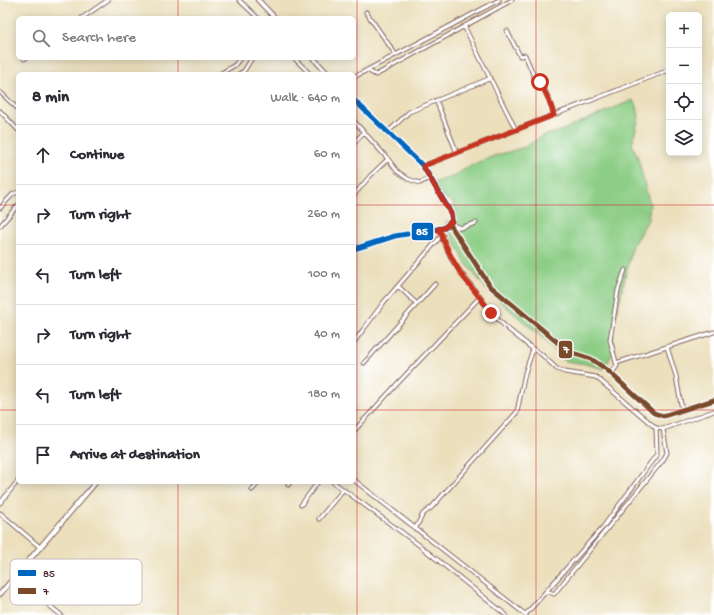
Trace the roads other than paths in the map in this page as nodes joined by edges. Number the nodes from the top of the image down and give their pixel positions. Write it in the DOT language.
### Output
graph roads {
  1 [pos="108,0"];
  2 [pos="239,0"];
  3 [pos="499,0"];
  4 [pos="512,0"];
  5 [pos="260,1"];
  6 [pos="366,12"];
  7 [pos="85,16"];
  8 [pos="256,16"];
  9 [pos="273,16"];
  10 [pos="464,26"];
  11 [pos="507,31"];
  12 [pos="396,54"];
  13 [pos="239,60"];
  14 [pos="251,60"];
  15 [pos="296,60"];
  16 [pos="315,60"];
  17 [pos="367,70"];
  18 [pos="666,71"];
  19 [pos="223,72"];
  20 [pos="242,72"];
  21 [pos="308,72"];
  22 [pos="326,72"];
  23 [pos="356,76"];
  24 [pos="491,78"];
  25 [pos="0,92"];
  26 [pos="436,100"];
  27 [pos="356,102"];
  28 [pos="16,107"];
  29 [pos="0,111"];
  30 [pos="554,115"];
  31 [pos="356,123"];
  32 [pos="16,128"];
  33 [pos="516,130"];
  34 [pos="364,132"];
  35 [pos="388,132"];
  36 [pos="356,141"];
  37 [pos="457,153"];
  38 [pos="388,159"];
  39 [pos="423,166"];
  40 [pos="430,178"];
  41 [pos="16,193"];
  42 [pos="356,193"];
  43 [pos="16,207"];
  44 [pos="0,208"];
  45 [pos="450,222"];
  46 [pos="476,223"];
  47 [pos="0,226"];
  48 [pos="438,229"];
  49 [pos="442,235"];
  50 [pos="356,248"];
  51 [pos="625,270"];
  52 [pos="435,284"];
  53 [pos="398,286"];
  54 [pos="480,297"];
  55 [pos="417,304"];
  56 [pos="714,332"];
  57 [pos="356,339"];
  58 [pos="667,347"];
  59 [pos="533,349"];
  60 [pos="364,363"];
  61 [pos="616,363"];
  62 [pos="611,374"];
  63 [pos="714,400"];
  64 [pos="682,410"];
  65 [pos="714,411"];
  66 [pos="656,428"];
  67 [pos="663,428"];
  68 [pos="356,429"];
  69 [pos="356,482"];
  70 [pos="16,483"];
  71 [pos="94,484"];
  72 [pos="257,484"];
  73 [pos="317,484"];
  74 [pos="336,484"];
  75 [pos="252,490"];
  76 [pos="344,490"];
  77 [pos="0,503"];
  78 [pos="301,505"];
  79 [pos="0,514"];
  80 [pos="320,519"];
  81 [pos="415,529"];
  82 [pos="41,548"];
  83 [pos="31,559"];
  84 [pos="10,582"];
  85 [pos="547,591"];
  86 [pos="0,594"];
  87 [pos="49,605"];
  88 [pos="61,615"];
  89 [pos="506,615"];
  90 [pos="526,615"];
  1 -- 7 [label="street"];
  2 -- 8 [label="street"];
  3 -- 12 [label="street"];
  4 -- 10 [label="street"];
  5 -- 9 [label="street"];
  6 -- 12 [label="street"];
  10 -- 17 [label="street"];
  10 -- 24 [label="street"];
  11 -- 30 [label="street"];
  12 -- 17 [label="street"];
  13 -- 19 [label="street"];
  14 -- 20 [label="street"];
  15 -- 21 [label="street"];
  16 -- 22 [label="street"];
  17 -- 23 [label="street"];
  18 -- 30 [label="street"];
  24 -- 26 [label="street"];
  24 -- 33 [label="street"];
  25 -- 28 [label="street"];
  26 -- 35 [label="street"];
  26 -- 37 [label="street"];
  27 -- 35 [label="street"];
  29 -- 32 [label="street"];
  30 -- 33 [label="street"];
  31 -- 34 [label="street"];
  33 -- 37 [label="street"];
  34 -- 36 [label="street"];
  34 -- 38 [label="street"];
  35 -- 39 [label="street"];
  37 -- 39 [label="street"];
  38 -- 40 [label="street"];
  38 -- 42 [label="street"];
  39 -- 40 [label="street"];
  40 -- 45 [label="street"];
  41 -- 44 [label="street"];
  43 -- 47 [label="street"];
  45 -- 46 [label="street"];
  45 -- 48 [label="street"];
  45 -- 62 [label="street"];
  48 -- 49 [label="street"];
  48 -- 50 [label="street"];
  49 -- 53 [label="street"];
  49 -- 54 [label="street"];
  51 -- 61 [label="street"];
  52 -- 55 [label="street"];
  53 -- 55 [label="street"];
  53 -- 57 [label="street"];
  54 -- 59 [label="street"];
  54 -- 68 [label="street"];
  55 -- 60 [label="street"];
  56 -- 58 [label="street"];
  58 -- 61 [label="street"];
  58 -- 64 [label="street"];
  59 -- 66 [label="street"];
  59 -- 81 [label="street"];
  61 -- 62 [label="street"];
  62 -- 64 [label="street"];
  63 -- 64 [label="street"];
  65 -- 67 [label="street"];
  66 -- 67 [label="street"];
  66 -- 85 [label="street"];
  67 -- 85 [label="street"];
  69 -- 81 [label="street"];
  70 -- 77 [label="street"];
  71 -- 82 [label="street"];
  72 -- 75 [label="street"];
  73 -- 78 [label="street"];
  74 -- 76 [label="street"];
  76 -- 80 [label="street"];
  76 -- 89 [label="street"];
  79 -- 82 [label="street"];
  81 -- 90 [label="street"];
  82 -- 83 [label="street"];
  84 -- 86 [label="street"];
  85 -- 90 [label="street"];
  87 -- 88 [label="street"];
}
